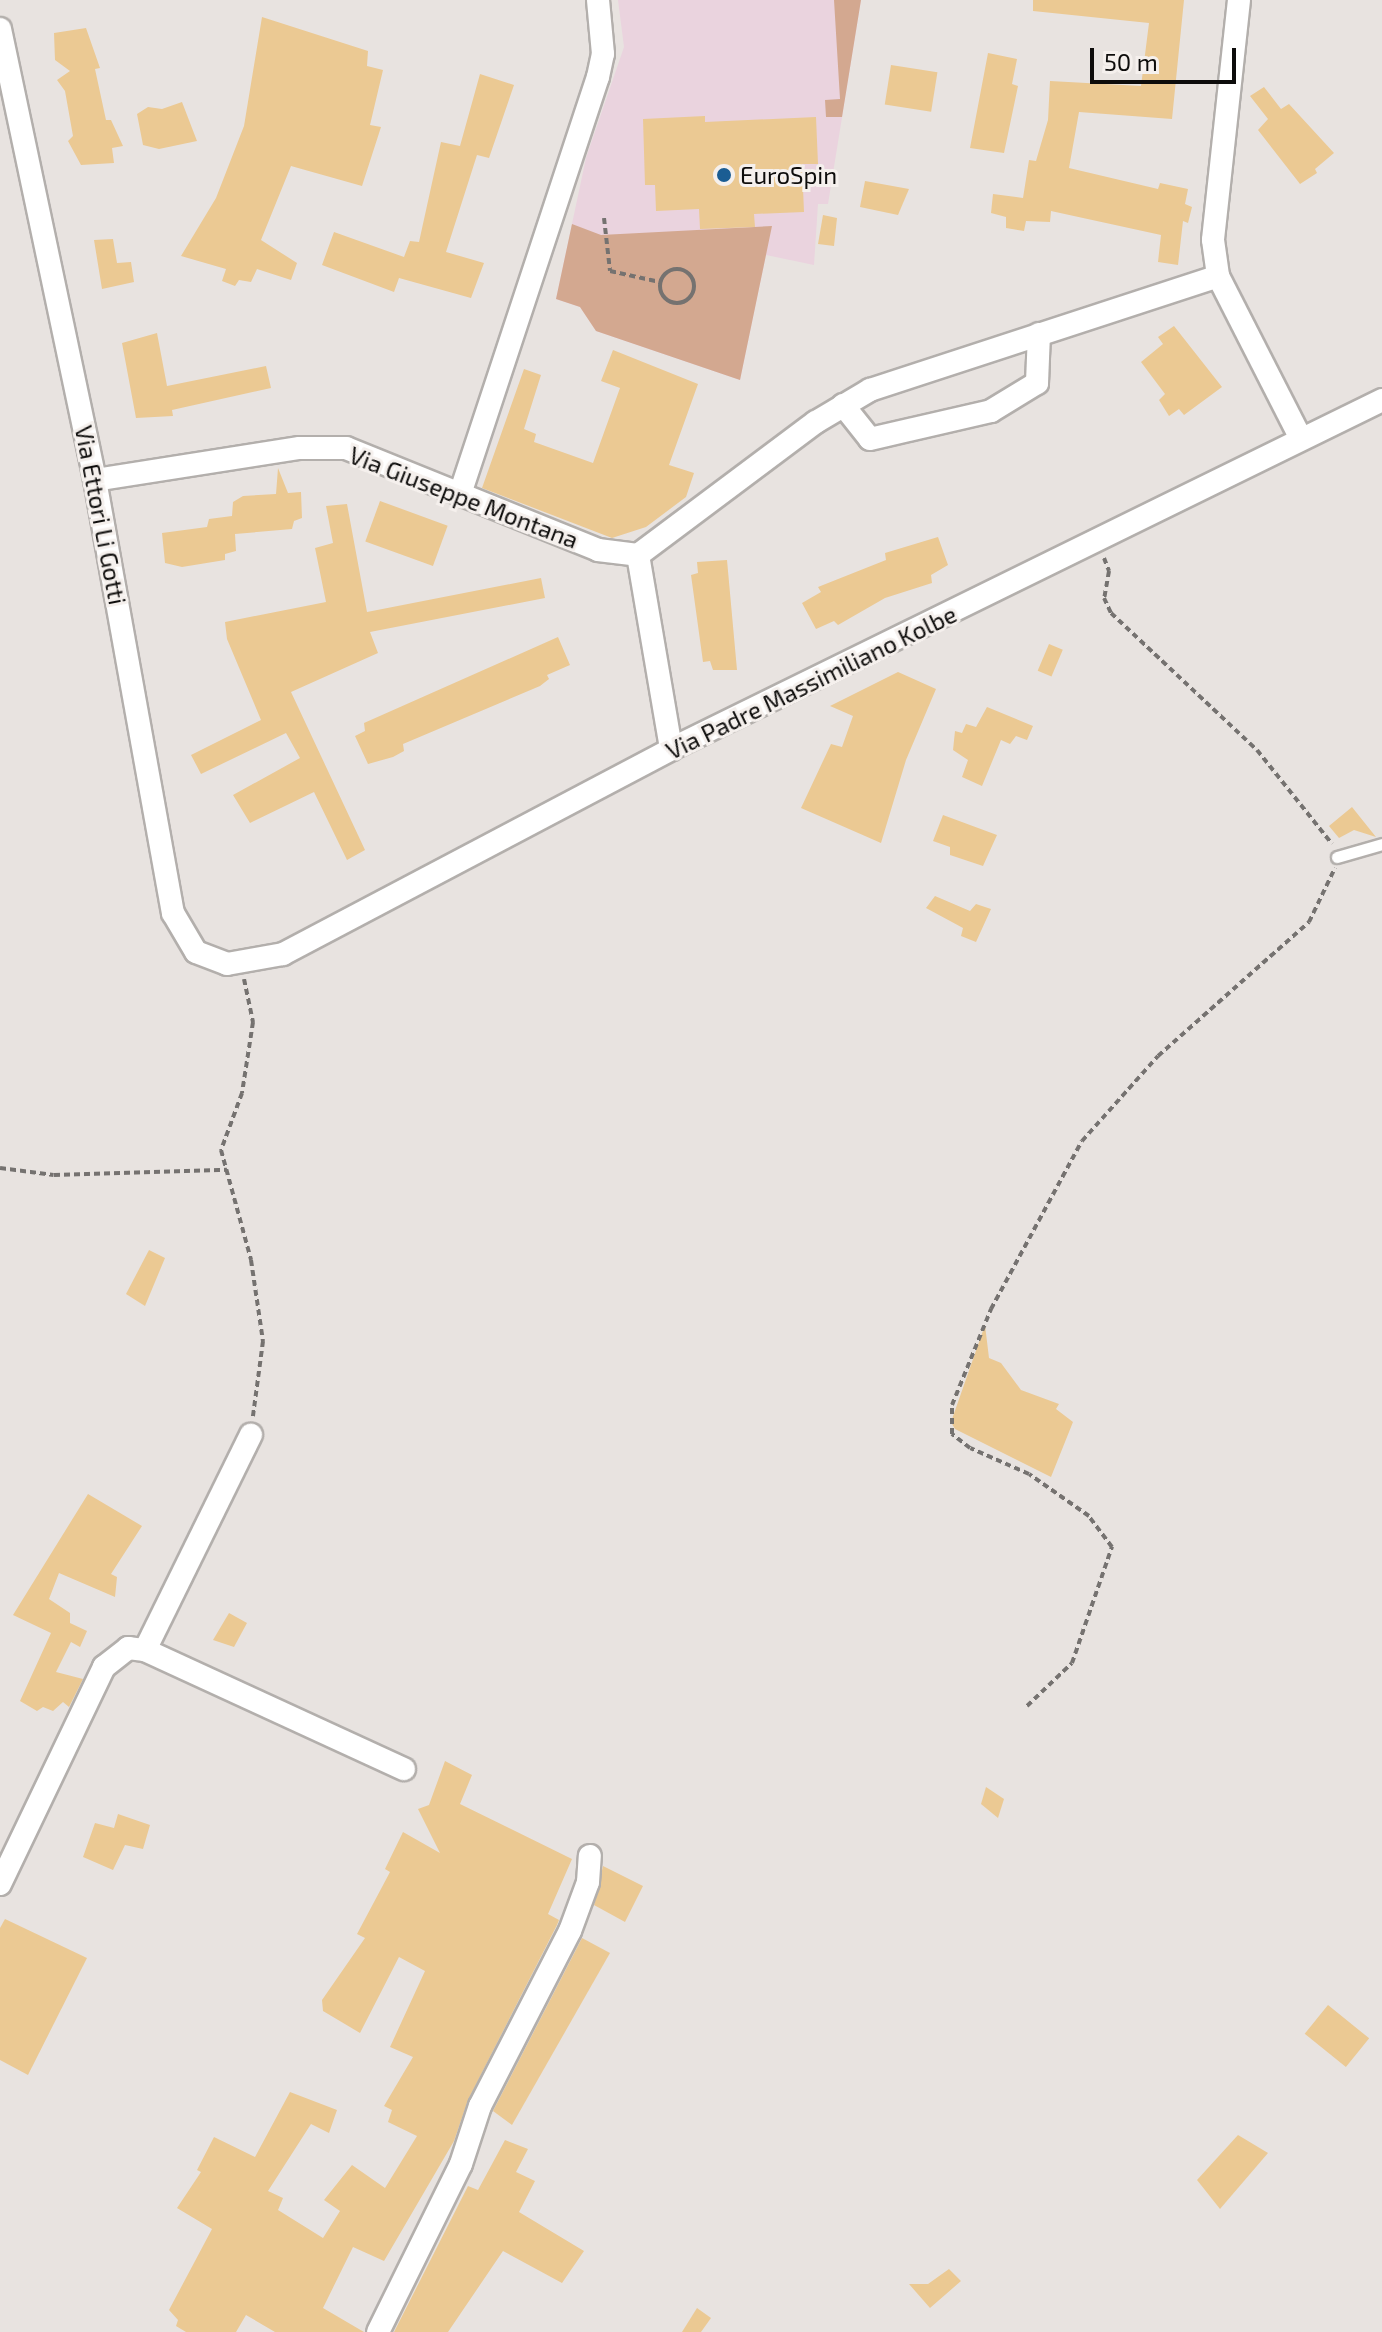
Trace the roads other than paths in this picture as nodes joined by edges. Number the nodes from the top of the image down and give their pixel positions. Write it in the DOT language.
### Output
graph roads {
  1 [pos="598,0"];
  2 [pos="1239,0"];
  3 [pos="0,29"];
  4 [pos="1218,276"];
  5 [pos="1039,334"];
  6 [pos="1382,400"];
  7 [pos="843,405"];
  8 [pos="1301,439"];
  9 [pos="95,480"];
  10 [pos="460,494"];
  11 [pos="638,555"];
  12 [pos="671,749"];
  13 [pos="1382,844"];
  14 [pos="1337,857"];
  15 [pos="241,965"];
  16 [pos="251,1435"];
  17 [pos="145,1650"];
  18 [pos="404,1769"];
  19 [pos="590,1856"];
  20 [pos="0,1884"];
  21 [pos="378,2332"];
  1 -- 10 [label="street"];
  2 -- 4 [label="street"];
  3 -- 9 [label="street, Via Ettori Li Gotti"];
  4 -- 5 [label="street"];
  4 -- 8 [label="street"];
  5 -- 7 [label="street"];
  5 -- 7 [label="street"];
  6 -- 8 [label="street, Via Padre Massimiliano Kolbe"];
  7 -- 11 [label="street"];
  8 -- 12 [label="street, Via Padre Massimiliano Kolbe"];
  9 -- 10 [label="street, Via Giuseppe Montana"];
  9 -- 15 [label="street, Via Ettori Li Gotti"];
  10 -- 11 [label="street, Via Giuseppe Montana"];
  11 -- 12 [label="street"];
  12 -- 15 [label="street, Via Padre Massimiliano Kolbe"];
  13 -- 14 [label="lane"];
  16 -- 17 [label="street"];
  17 -- 18 [label="street"];
  17 -- 20 [label="street"];
  19 -- 21 [label="street"];
}
